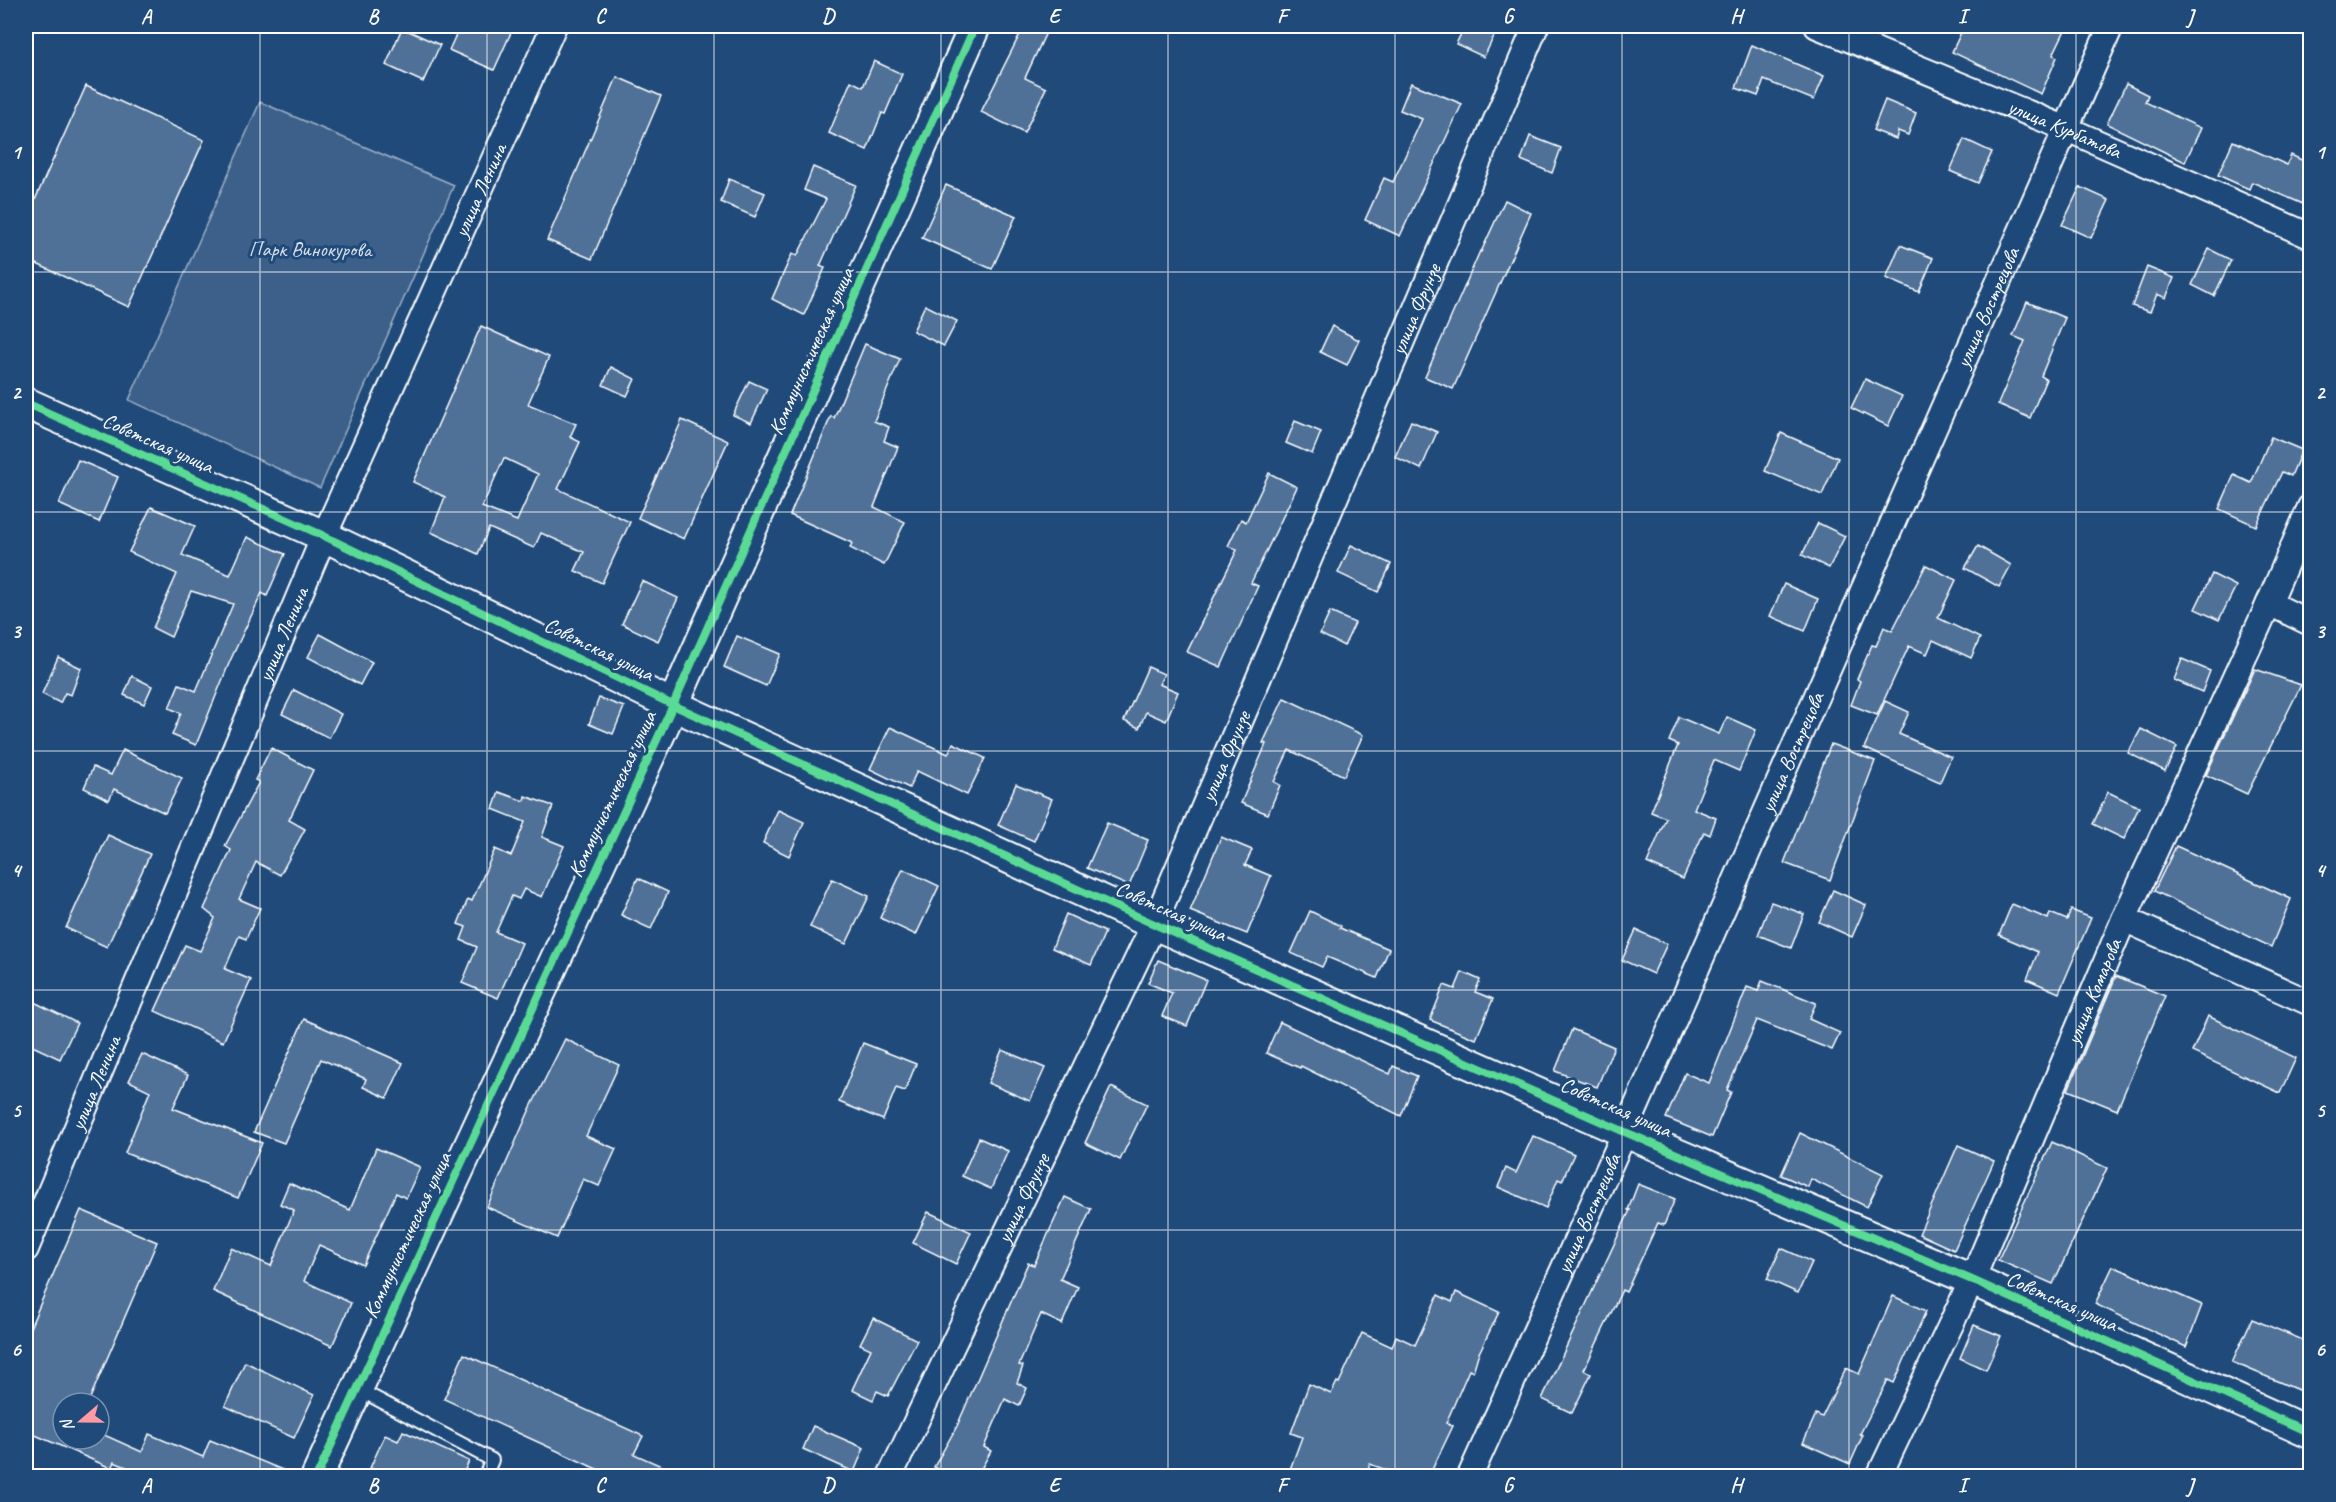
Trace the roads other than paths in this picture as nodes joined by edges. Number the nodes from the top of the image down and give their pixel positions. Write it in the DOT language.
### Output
graph roads {
  1 [pos="554,26"];
  2 [pos="975,26"];
  3 [pos="1536,26"];
  4 [pos="1817,26"];
  5 [pos="2111,26"];
  6 [pos="2067,129"];
  7 [pos="2310,236"];
  8 [pos="26,403"];
  9 [pos="2310,507"];
  10 [pos="324,536"];
  11 [pos="2269,603"];
  12 [pos="2310,622"];
  13 [pos="673,705"];
  14 [pos="2124,919"];
  15 [pos="1154,924"];
  16 [pos="2310,1003"];
  17 [pos="1625,1132"];
  18 [pos="26,1249"];
  19 [pos="1972,1280"];
  20 [pos="356,1388"];
  21 [pos="2310,1433"];
  22 [pos="317,1476"];
  23 [pos="486,1476"];
  24 [pos="890,1476"];
  25 [pos="1470,1476"];
  26 [pos="1879,1476"];
  1 -- 10 [label="street, улица Ленина"];
  2 -- 13 [label="street, Коммунистическая улица"];
  3 -- 15 [label="street, улица Фрунзе"];
  4 -- 6 [label="street, улица Курбатова"];
  5 -- 6 [label="street, улица Вострецова"];
  6 -- 7 [label="street, улица Курбатова"];
  6 -- 17 [label="street, улица Вострецова"];
  8 -- 10 [label="street, Советская улица"];
  9 -- 11 [label="street, улица Комарова"];
  10 -- 13 [label="street, Советская улица"];
  10 -- 18 [label="street, улица Ленина"];
  11 -- 12 [label="street"];
  11 -- 14 [label="street, улица Комарова"];
  13 -- 15 [label="street, Советская улица"];
  13 -- 20 [label="street, Коммунистическая улица"];
  14 -- 16 [label="street"];
  14 -- 19 [label="street, улица Комарова"];
  15 -- 17 [label="street, Советская улица"];
  15 -- 24 [label="street, улица Фрунзе"];
  17 -- 19 [label="street, Советская улица"];
  17 -- 25 [label="street, улица Вострецова"];
  19 -- 21 [label="street, Советская улица"];
  19 -- 26 [label="street, улица Комарова"];
  20 -- 22 [label="street, Коммунистическая улица"];
  20 -- 23 [label="lane"];
}
